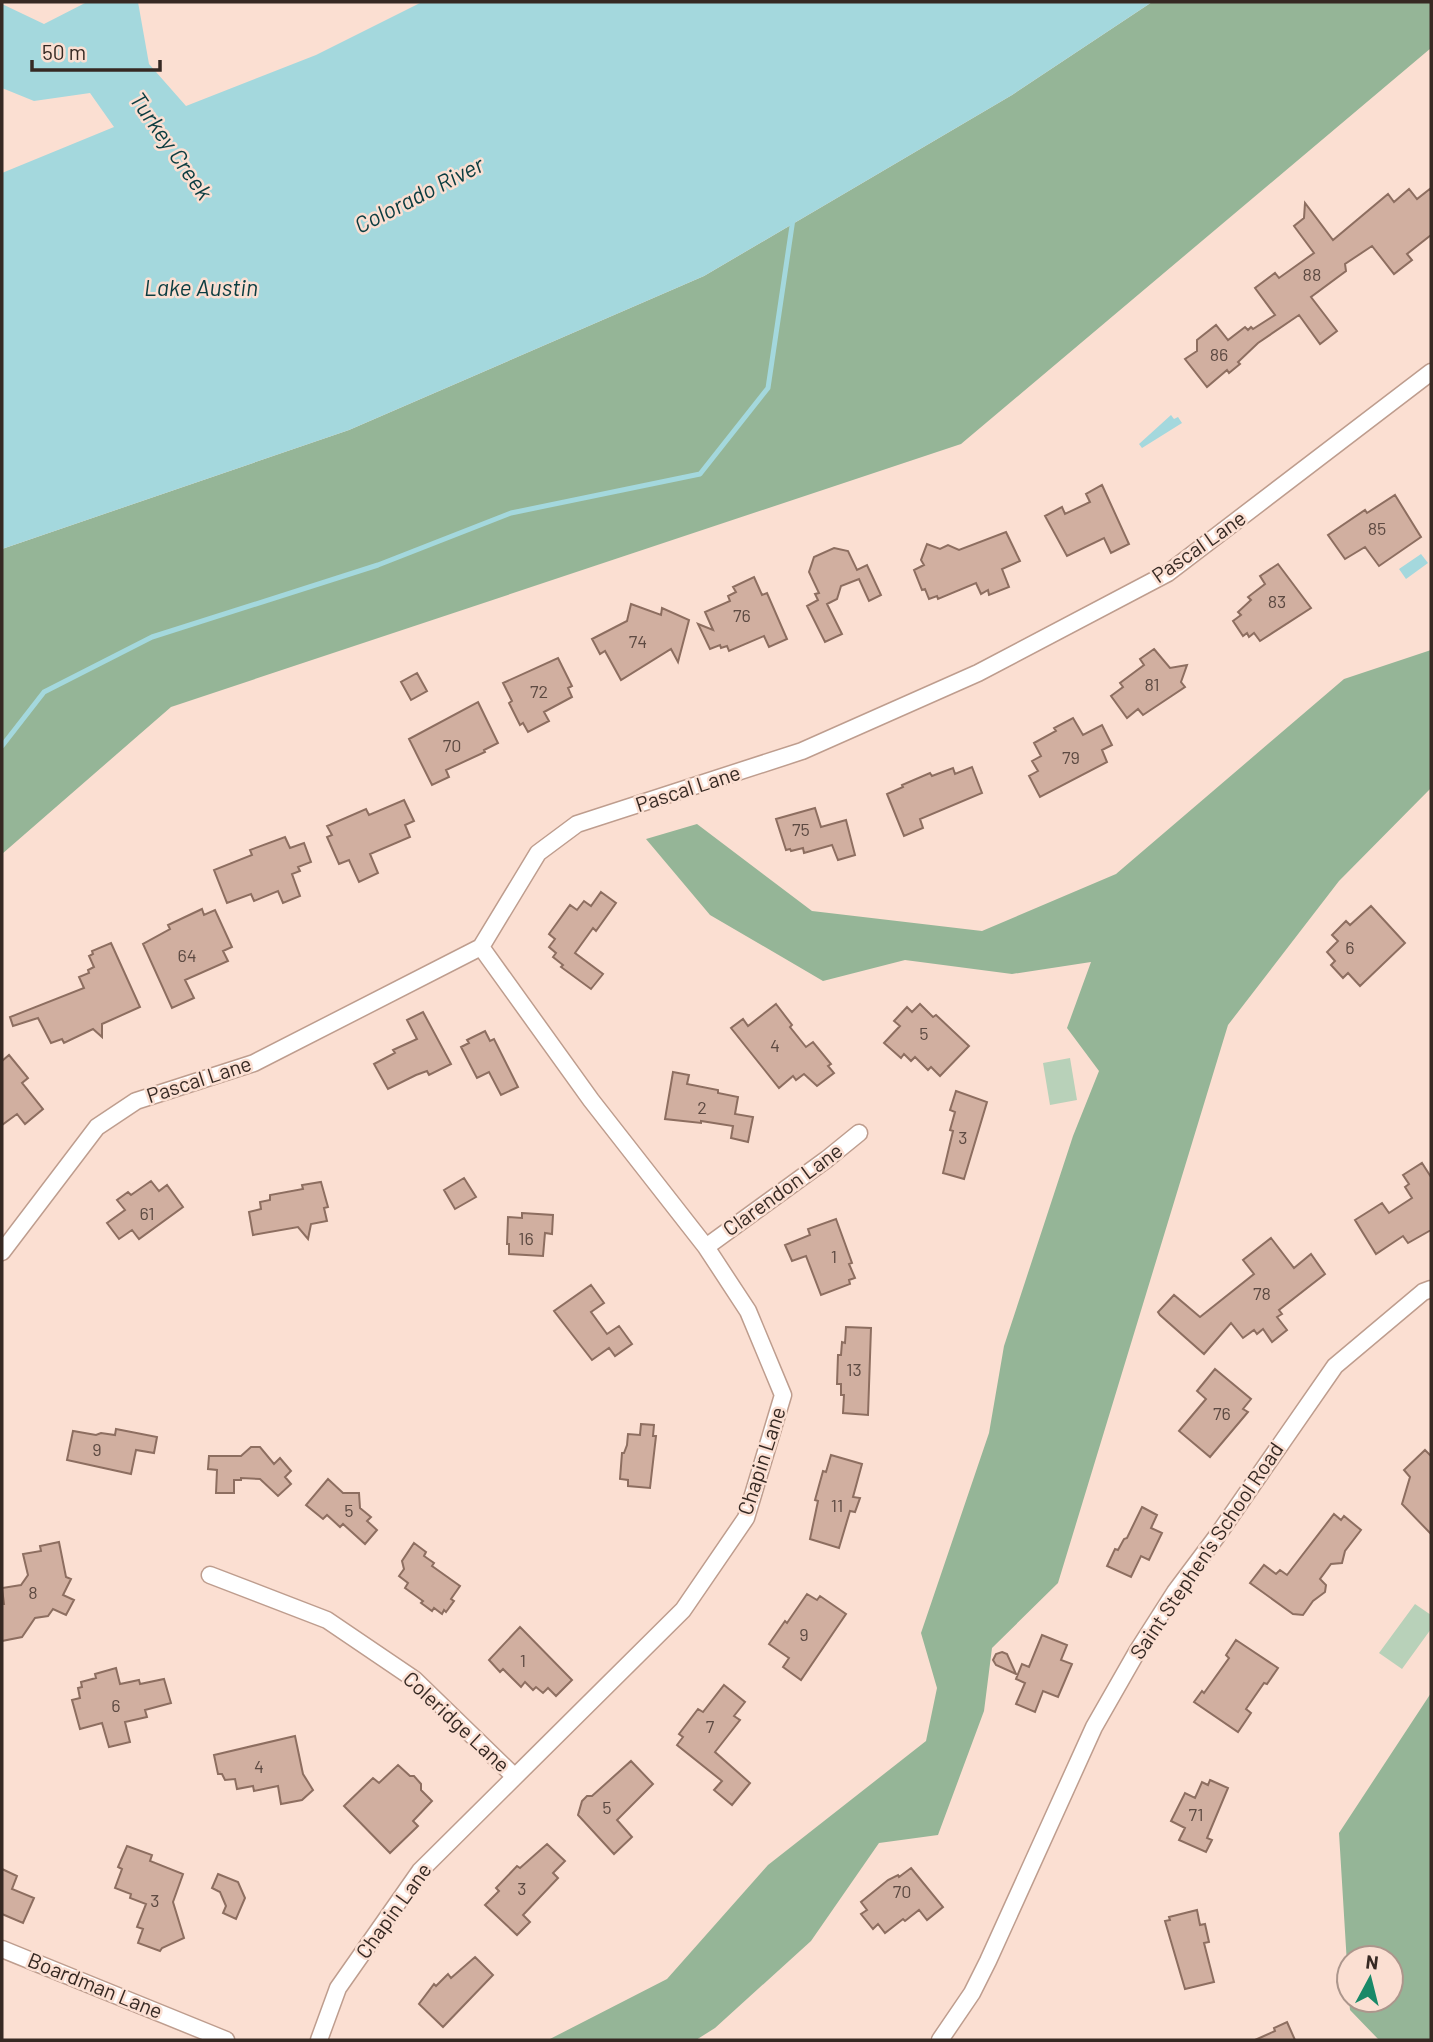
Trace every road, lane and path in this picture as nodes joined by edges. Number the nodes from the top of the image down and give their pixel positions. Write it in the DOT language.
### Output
graph roads {
  1 [pos="1431,372"];
  2 [pos="481,947"];
  3 [pos="859,1133"];
  4 [pos="706,1247"];
  5 [pos="2,1252"];
  6 [pos="1431,1289"];
  7 [pos="210,1576"];
  8 [pos="514,1776"];
  9 [pos="2,1949"];
  10 [pos="226,2040"];
  11 [pos="319,2040"];
  12 [pos="940,2040"];
  1 -- 2 [label="street, Pascal Lane"];
  2 -- 4 [label="street, Chapin Lane"];
  2 -- 5 [label="street, Pascal Lane"];
  3 -- 4 [label="street, Clarendon Lane"];
  4 -- 8 [label="street, Chapin Lane"];
  6 -- 12 [label="street, Saint Stephen's School Road"];
  7 -- 8 [label="street, Coleridge Lane"];
  8 -- 11 [label="street, Chapin Lane"];
  9 -- 10 [label="street, Boardman Lane"];
}
